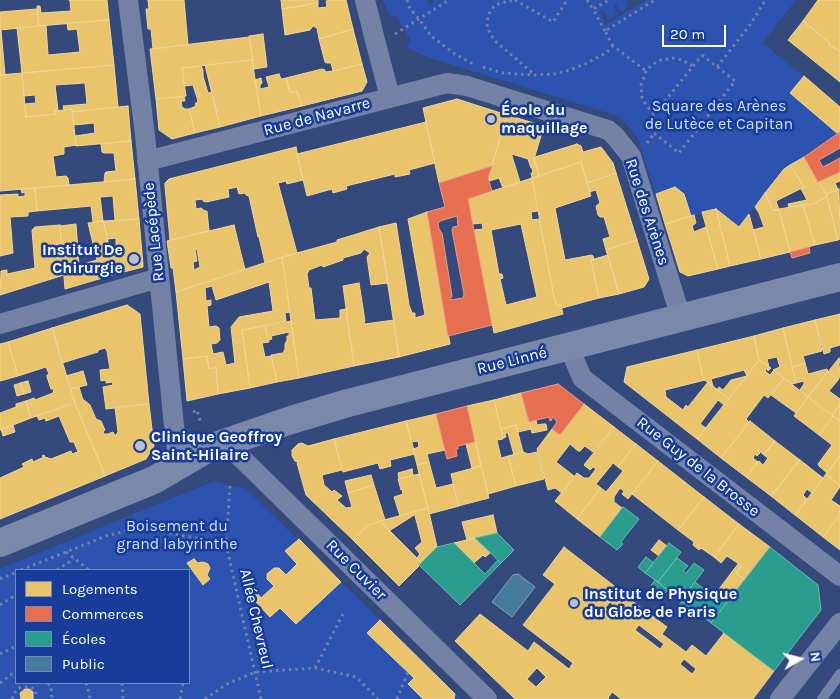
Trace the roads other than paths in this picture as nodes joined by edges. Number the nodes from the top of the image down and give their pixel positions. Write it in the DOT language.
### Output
graph roads {
  1 [pos="128,0"];
  2 [pos="366,0"];
  3 [pos="390,97"];
  4 [pos="147,161"];
  5 [pos="840,277"];
  6 [pos="159,278"];
  7 [pos="681,318"];
  8 [pos="0,324"];
  9 [pos="569,347"];
  10 [pos="225,442"];
  11 [pos="184,462"];
  12 [pos="0,543"];
  13 [pos="840,576"];
  14 [pos="840,623"];
  15 [pos="840,674"];
  16 [pos="486,699"];
  17 [pos="780,699"];
  18 [pos="822,699"];
  1 -- 4 [label="street, Rue Lacépède"];
  2 -- 3 [label="street, Rue de Navarre"];
  3 -- 4 [label="street, Rue de Navarre"];
  3 -- 7 [label="street, Rue des Arènes"];
  4 -- 6 [label="street, Rue Lacépède"];
  5 -- 7 [label="street, Rue Linné"];
  6 -- 8 [label="street"];
  6 -- 11 [label="street, Rue Lacépède"];
  7 -- 9 [label="street, Rue Linné"];
  9 -- 10 [label="street, Rue Linné"];
  9 -- 13 [label="street, Rue Guy de la Brosse"];
  10 -- 11 [label="street, Rue Linné"];
  10 -- 16 [label="street, Rue Cuvier"];
  11 -- 12 [label="street, Rue Linné"];
  14 -- 17 [label="street"];
  15 -- 18 [label="lane"];
}
